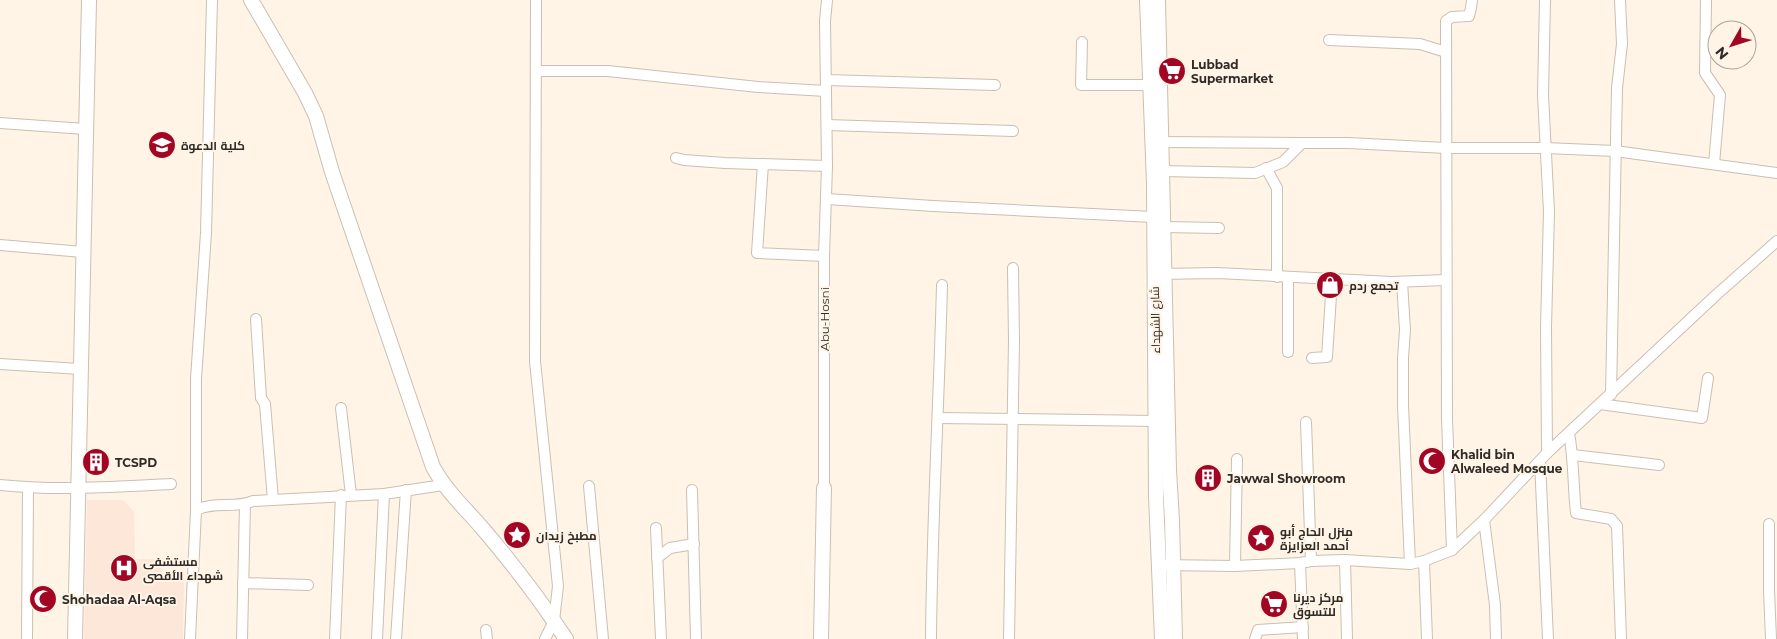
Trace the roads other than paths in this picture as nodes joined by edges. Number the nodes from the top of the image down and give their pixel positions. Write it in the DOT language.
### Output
graph roads {
  1 [pos="88,0"];
  2 [pos="212,0"];
  3 [pos="251,0"];
  4 [pos="536,0"];
  5 [pos="827,0"];
  6 [pos="1147,0"];
  7 [pos="1158,0"];
  8 [pos="1472,0"];
  9 [pos="1545,0"];
  10 [pos="1620,0"];
  11 [pos="1706,0"];
  12 [pos="1329,40"];
  13 [pos="1082,42"];
  14 [pos="1446,52"];
  15 [pos="536,71"];
  16 [pos="995,85"];
  17 [pos="1150,85"];
  18 [pos="826,86"];
  19 [pos="0,123"];
  20 [pos="827,125"];
  21 [pos="86,129"];
  22 [pos="1013,131"];
  23 [pos="1157,142"];
  24 [pos="1302,143"];
  25 [pos="1446,148"];
  26 [pos="1546,148"];
  27 [pos="1615,151"];
  28 [pos="676,158"];
  29 [pos="763,164"];
  30 [pos="1714,164"];
  31 [pos="827,166"];
  32 [pos="1266,168"];
  33 [pos="1163,171"];
  34 [pos="1777,173"];
  35 [pos="827,199"];
  36 [pos="1153,216"];
  37 [pos="1163,227"];
  38 [pos="1219,228"];
  39 [pos="1777,241"];
  40 [pos="0,245"];
  41 [pos="83,252"];
  42 [pos="824,256"];
  43 [pos="1013,268"];
  44 [pos="1160,274"];
  45 [pos="1277,277"];
  46 [pos="1288,278"];
  47 [pos="1332,280"];
  48 [pos="1446,280"];
  49 [pos="1402,282"];
  50 [pos="942,286"];
  51 [pos="256,319"];
  52 [pos="1288,352"];
  53 [pos="1312,358"];
  54 [pos="0,364"];
  55 [pos="80,369"];
  56 [pos="1708,378"];
  57 [pos="1611,395"];
  58 [pos="1600,404"];
  59 [pos="341,408"];
  60 [pos="939,418"];
  61 [pos="1012,418"];
  62 [pos="1156,421"];
  63 [pos="1306,422"];
  64 [pos="1569,433"];
  65 [pos="1573,455"];
  66 [pos="1544,457"];
  67 [pos="1237,459"];
  68 [pos="1658,465"];
  69 [pos="171,484"];
  70 [pos="0,485"];
  71 [pos="443,485"];
  72 [pos="590,486"];
  73 [pos="28,488"];
  74 [pos="824,488"];
  75 [pos="77,489"];
  76 [pos="406,490"];
  77 [pos="692,490"];
  78 [pos="384,494"];
  79 [pos="346,495"];
  80 [pos="273,500"];
  81 [pos="245,504"];
  82 [pos="196,510"];
  83 [pos="1484,520"];
  84 [pos="1769,524"];
  85 [pos="656,528"];
  86 [pos="694,544"];
  87 [pos="1452,550"];
  88 [pos="658,558"];
  89 [pos="1311,560"];
  90 [pos="1345,560"];
  91 [pos="1424,561"];
  92 [pos="1300,563"];
  93 [pos="1410,564"];
  94 [pos="1166,565"];
  95 [pos="1235,566"];
  96 [pos="242,583"];
  97 [pos="308,585"];
  98 [pos="554,621"];
  99 [pos="1303,627"];
  100 [pos="27,639"];
  101 [pos="75,639"];
  102 [pos="190,639"];
  103 [pos="242,639"];
  104 [pos="335,639"];
  105 [pos="377,639"];
  106 [pos="396,639"];
  107 [pos="545,639"];
  108 [pos="566,639"];
  109 [pos="603,639"];
  110 [pos="661,639"];
  111 [pos="696,639"];
  112 [pos="822,639"];
  113 [pos="931,639"];
  114 [pos="1009,639"];
  115 [pos="1162,639"];
  116 [pos="1175,639"];
  117 [pos="1255,639"];
  118 [pos="1303,639"];
  119 [pos="1347,639"];
  120 [pos="1427,639"];
  121 [pos="1496,639"];
  122 [pos="1548,639"];
  123 [pos="1621,639"];
  124 [pos="1772,639"];
  1 -- 21 [label="street"];
  2 -- 82 [label="street"];
  3 -- 71 [label="street"];
  4 -- 15 [label="street"];
  5 -- 18 [label="street, Abu-Hosni"];
  6 -- 17 [label="street, شارع الشهداء"];
  7 -- 23 [label="street, شارع الشهداء"];
  8 -- 14 [label="street"];
  9 -- 26 [label="street"];
  10 -- 27 [label="street"];
  11 -- 30 [label="street"];
  12 -- 14 [label="street"];
  13 -- 17 [label="street"];
  14 -- 25 [label="street"];
  15 -- 18 [label="street"];
  15 -- 98 [label="street"];
  16 -- 18 [label="street"];
  17 -- 23 [label="street, شارع الشهداء"];
  18 -- 20 [label="street, Abu-Hosni"];
  19 -- 21 [label="street"];
  20 -- 22 [label="street"];
  20 -- 31 [label="street, Abu-Hosni"];
  21 -- 41 [label="street"];
  23 -- 24 [label="street"];
  23 -- 33 [label="street, شارع الشهداء"];
  23 -- 36 [label="street, شارع الشهداء"];
  24 -- 25 [label="street"];
  24 -- 32 [label="street"];
  25 -- 26 [label="street"];
  25 -- 48 [label="street"];
  26 -- 27 [label="street"];
  26 -- 66 [label="street"];
  27 -- 30 [label="street"];
  27 -- 57 [label="street"];
  28 -- 29 [label="street"];
  29 -- 31 [label="street"];
  29 -- 42 [label="street"];
  30 -- 34 [label="street"];
  31 -- 35 [label="street, Abu-Hosni"];
  32 -- 33 [label="street"];
  32 -- 45 [label="street"];
  33 -- 37 [label="street, شارع الشهداء"];
  35 -- 36 [label="street"];
  35 -- 42 [label="street, Abu-Hosni"];
  36 -- 44 [label="street, شارع الشهداء"];
  37 -- 38 [label="street"];
  37 -- 44 [label="street, شارع الشهداء"];
  39 -- 57 [label="street"];
  40 -- 41 [label="street"];
  41 -- 55 [label="street"];
  42 -- 74 [label="street, Abu-Hosni"];
  43 -- 61 [label="street"];
  44 -- 45 [label="street"];
  44 -- 62 [label="street, شارع الشهداء"];
  44 -- 94 [label="street, شارع الشهداء"];
  45 -- 46 [label="street"];
  46 -- 47 [label="street"];
  46 -- 52 [label="street"];
  47 -- 49 [label="street"];
  47 -- 53 [label="street"];
  48 -- 49 [label="street"];
  48 -- 87 [label="street"];
  49 -- 93 [label="street"];
  50 -- 60 [label="street"];
  51 -- 80 [label="street"];
  54 -- 55 [label="street"];
  55 -- 75 [label="street"];
  56 -- 58 [label="street"];
  57 -- 58 [label="street"];
  58 -- 64 [label="street"];
  59 -- 79 [label="street"];
  60 -- 61 [label="street"];
  60 -- 113 [label="street"];
  61 -- 62 [label="street"];
  61 -- 114 [label="street"];
  62 -- 94 [label="street, شارع الشهداء"];
  63 -- 89 [label="street"];
  64 -- 65 [label="street"];
  64 -- 66 [label="street"];
  65 -- 68 [label="street"];
  65 -- 123 [label="street"];
  66 -- 83 [label="street"];
  66 -- 122 [label="street"];
  67 -- 95 [label="street"];
  69 -- 75 [label="street"];
  70 -- 73 [label="street"];
  71 -- 76 [label="street"];
  71 -- 98 [label="street"];
  72 -- 109 [label="street"];
  73 -- 75 [label="street"];
  73 -- 100 [label="street"];
  74 -- 112 [label="street, Abu-Hosni"];
  75 -- 101 [label="street"];
  76 -- 78 [label="street"];
  76 -- 106 [label="street"];
  77 -- 86 [label="street"];
  78 -- 79 [label="street"];
  78 -- 105 [label="street"];
  79 -- 80 [label="street"];
  79 -- 104 [label="street"];
  80 -- 81 [label="street"];
  81 -- 82 [label="street"];
  81 -- 96 [label="street"];
  82 -- 102 [label="street"];
  83 -- 87 [label="street"];
  83 -- 121 [label="street"];
  84 -- 124 [label="street"];
  85 -- 88 [label="street"];
  86 -- 88 [label="street"];
  86 -- 111 [label="street"];
  87 -- 91 [label="street"];
  88 -- 110 [label="street"];
  89 -- 90 [label="street"];
  89 -- 92 [label="street"];
  90 -- 93 [label="street"];
  90 -- 119 [label="street"];
  91 -- 93 [label="street"];
  91 -- 120 [label="street"];
  92 -- 95 [label="street"];
  92 -- 99 [label="street"];
  94 -- 95 [label="street"];
  94 -- 115 [label="street, شارع الشهداء"];
  94 -- 116 [label="street, شارع الشهداء"];
  96 -- 97 [label="street"];
  96 -- 103 [label="street"];
  98 -- 107 [label="street"];
  98 -- 108 [label="street"];
  99 -- 117 [label="street"];
  99 -- 118 [label="street"];
}
